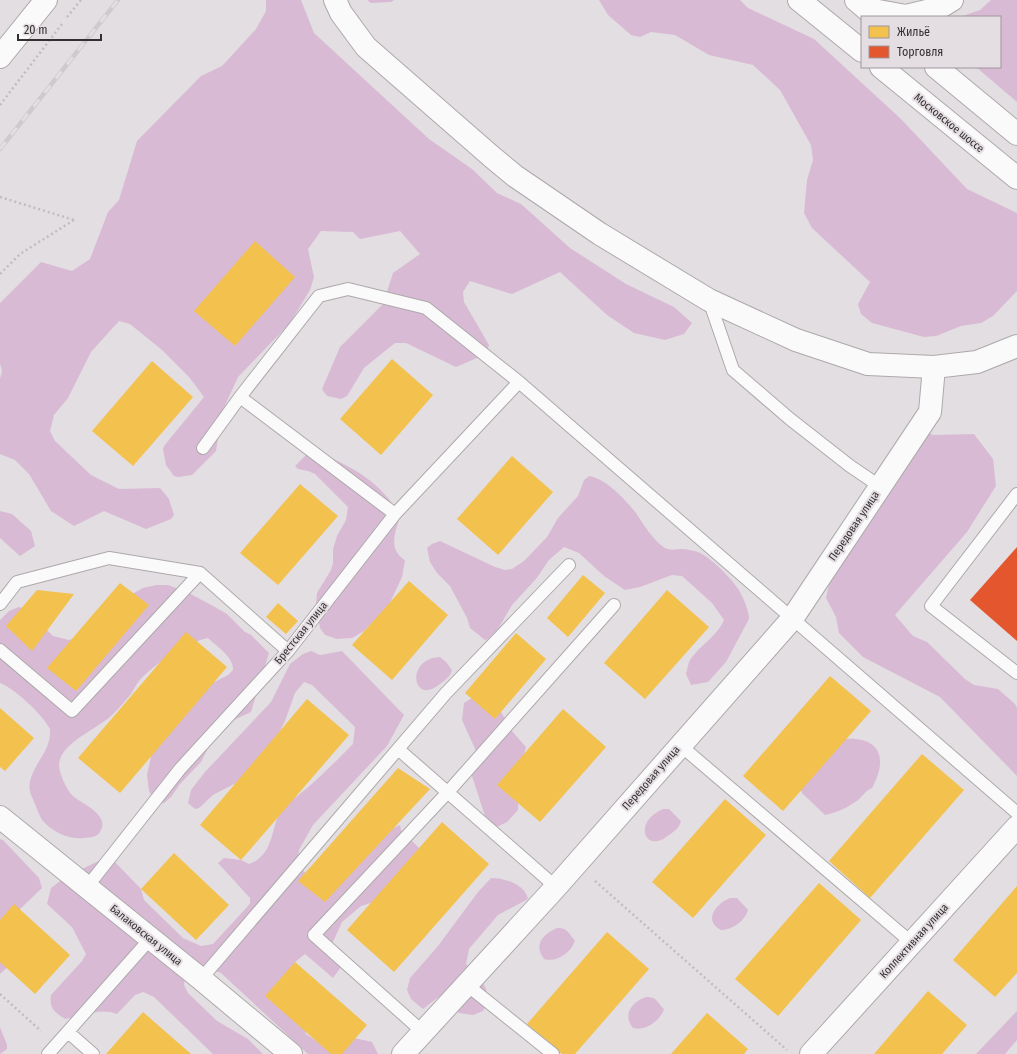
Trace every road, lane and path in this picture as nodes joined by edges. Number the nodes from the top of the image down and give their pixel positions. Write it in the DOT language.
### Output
graph roads {
  1 [pos="80,0"];
  2 [pos="335,0"];
  3 [pos="800,0"];
  4 [pos="952,0"];
  5 [pos="41,3"];
  6 [pos="867,9"];
  7 [pos="861,50"];
  8 [pos="0,57"];
  9 [pos="882,68"];
  10 [pos="937,68"];
  11 [pos="0,105"];
  12 [pos="1017,134"];
  13 [pos="1014,177"];
  14 [pos="0,197"];
  15 [pos="0,274"];
  16 [pos="709,300"];
  17 [pos="1015,346"];
  18 [pos="934,367"];
  19 [pos="519,382"];
  20 [pos="240,397"];
  21 [pos="203,448"];
  22 [pos="880,487"];
  23 [pos="1017,494"];
  24 [pos="395,514"];
  25 [pos="569,565"];
  26 [pos="200,573"];
  27 [pos="0,604"];
  28 [pos="614,606"];
  29 [pos="792,619"];
  30 [pos="0,650"];
  31 [pos="288,651"];
  32 [pos="1017,673"];
  33 [pos="680,745"];
  34 [pos="398,749"];
  35 [pos="448,792"];
  36 [pos="1017,813"];
  37 [pos="0,817"];
  38 [pos="1017,827"];
  39 [pos="575,864"];
  40 [pos="87,887"];
  41 [pos="556,887"];
  42 [pos="151,938"];
  43 [pos="912,943"];
  44 [pos="201,979"];
  45 [pos="467,985"];
  46 [pos="0,994"];
  47 [pos="68,1032"];
  48 [pos="424,1033"];
  49 [pos="56,1044"];
  50 [pos="48,1054"];
  51 [pos="93,1054"];
  52 [pos="291,1054"];
  53 [pos="403,1054"];
  54 [pos="553,1054"];
  55 [pos="792,1054"];
  56 [pos="811,1054"];
  1 -- 11 [label="path"];
  2 -- 16 [label="street"];
  3 -- 7 [label="street"];
  4 -- 6 [label="street"];
  5 -- 8 [label="street"];
  9 -- 13 [label="street, Московское шоссе"];
  10 -- 12 [label="street"];
  14 -- 15 [label="path"];
  16 -- 18 [label="street"];
  16 -- 22 [label="lane"];
  17 -- 18 [label="street"];
  18 -- 22 [label="street, Передовая улица"];
  19 -- 20 [label="lane"];
  19 -- 24 [label="lane, Брестская улица"];
  19 -- 29 [label="lane"];
  20 -- 21 [label="lane"];
  20 -- 24 [label="lane"];
  22 -- 29 [label="street, Передовая улица"];
  23 -- 32 [label="lane"];
  24 -- 31 [label="lane, Брестская улица"];
  25 -- 34 [label="lane"];
  26 -- 27 [label="lane"];
  26 -- 30 [label="lane"];
  26 -- 31 [label="lane"];
  28 -- 35 [label="lane"];
  29 -- 33 [label="street, Передовая улица"];
  29 -- 36 [label="lane"];
  31 -- 40 [label="lane, Брестская улица"];
  33 -- 39 [label="street, Передовая улица"];
  33 -- 43 [label="lane"];
  34 -- 35 [label="lane"];
  34 -- 44 [label="lane"];
  35 -- 41 [label="lane"];
  35 -- 48 [label="lane"];
  37 -- 40 [label="street, Балаковская улица"];
  38 -- 43 [label="street, Коллективная улица"];
  39 -- 41 [label="street, Передовая улица"];
  39 -- 55 [label="path"];
  40 -- 42 [label="street, Балаковская улица"];
  41 -- 45 [label="street, Передовая улица"];
  42 -- 44 [label="street, Балаковская улица"];
  42 -- 47 [label="lane"];
  43 -- 56 [label="street, Коллективная улица"];
  44 -- 52 [label="street, Балаковская улица"];
  45 -- 48 [label="street, Передовая улица"];
  45 -- 54 [label="lane"];
  46 -- 49 [label="path"];
  47 -- 49 [label="lane"];
  47 -- 51 [label="lane"];
  48 -- 53 [label="street, Передовая улица"];
  49 -- 50 [label="lane"];
}
